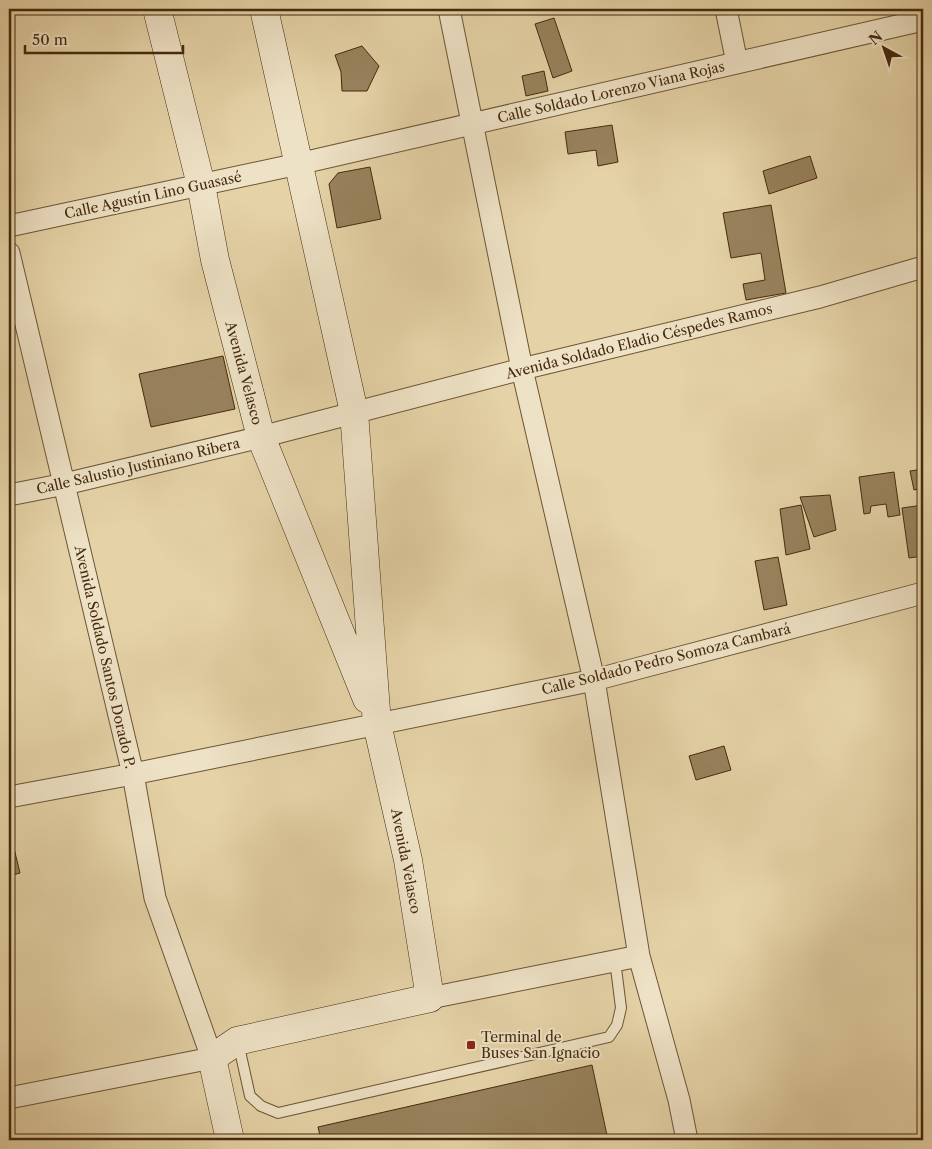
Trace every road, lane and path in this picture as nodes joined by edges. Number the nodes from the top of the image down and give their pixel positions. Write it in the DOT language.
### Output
graph roads {
  1 [pos="157,9"];
  2 [pos="264,9"];
  3 [pos="449,9"];
  4 [pos="726,9"];
  5 [pos="923,20"];
  6 [pos="737,63"];
  7 [pos="472,124"];
  8 [pos="298,164"];
  9 [pos="201,185"];
  10 [pos="9,226"];
  11 [pos="9,253"];
  12 [pos="923,267"];
  13 [pos="522,369"];
  14 [pos="354,412"];
  15 [pos="261,437"];
  16 [pos="64,484"];
  17 [pos="9,495"];
  18 [pos="923,593"];
  19 [pos="594,680"];
  20 [pos="377,724"];
  21 [pos="133,774"];
  22 [pos="9,797"];
  23 [pos="639,956"];
  24 [pos="615,960"];
  25 [pos="430,998"];
  26 [pos="237,1041"];
  27 [pos="212,1058"];
  28 [pos="9,1098"];
  29 [pos="230,1140"];
  30 [pos="687,1140"];
  1 -- 9 [label="street, Avenida Velasco"];
  2 -- 8 [label="street, Avenida Velasco"];
  3 -- 7 [label="street"];
  4 -- 6 [label="street"];
  5 -- 6 [label="street, Calle Soldado Lorenzo Viana Rojas"];
  6 -- 7 [label="street, Calle Soldado Lorenzo Viana Rojas"];
  7 -- 8 [label="street, Calle Soldado Lorenzo Viana Rojas"];
  7 -- 13 [label="street"];
  8 -- 9 [label="street, Calle Agustín Lino Guasasé"];
  8 -- 14 [label="street, Avenida Velasco"];
  9 -- 10 [label="street, Calle Agustín Lino Guasasé"];
  9 -- 15 [label="street, Avenida Velasco"];
  11 -- 16 [label="street, Avenida Soldado Santos Dorado P."];
  12 -- 13 [label="street, Avenida Soldado Eladio Céspedes Ramos"];
  13 -- 14 [label="street, Avenida Soldado Eladio Céspedes Ramos"];
  13 -- 19 [label="street"];
  14 -- 15 [label="street, Calle Salustio Justiniano Ribera"];
  14 -- 20 [label="street, Avenida Velasco"];
  15 -- 16 [label="street, Calle Salustio Justiniano Ribera"];
  15 -- 20 [label="street, Avenida Velasco"];
  16 -- 17 [label="street, Calle Salustio Justiniano Ribera"];
  16 -- 21 [label="street, Avenida Soldado Santos Dorado P."];
  18 -- 19 [label="street, Calle Soldado Pedro Somoza Cambará"];
  19 -- 20 [label="street, Calle Soldado Pedro Somoza Cambará"];
  19 -- 23 [label="street"];
  20 -- 21 [label="street, Calle Soldado Pedro Somoza Cambará"];
  20 -- 25 [label="street, Avenida Velasco"];
  21 -- 22 [label="street, Calle Soldado Pedro Somoza Cambará"];
  21 -- 27 [label="street, Avenida Soldado Santos Dorado P."];
  23 -- 24 [label="street"];
  23 -- 30 [label="street"];
  24 -- 25 [label="street"];
  24 -- 26 [label="lane"];
  25 -- 26 [label="street"];
  26 -- 27 [label="street"];
  27 -- 28 [label="street"];
  27 -- 29 [label="street"];
}
